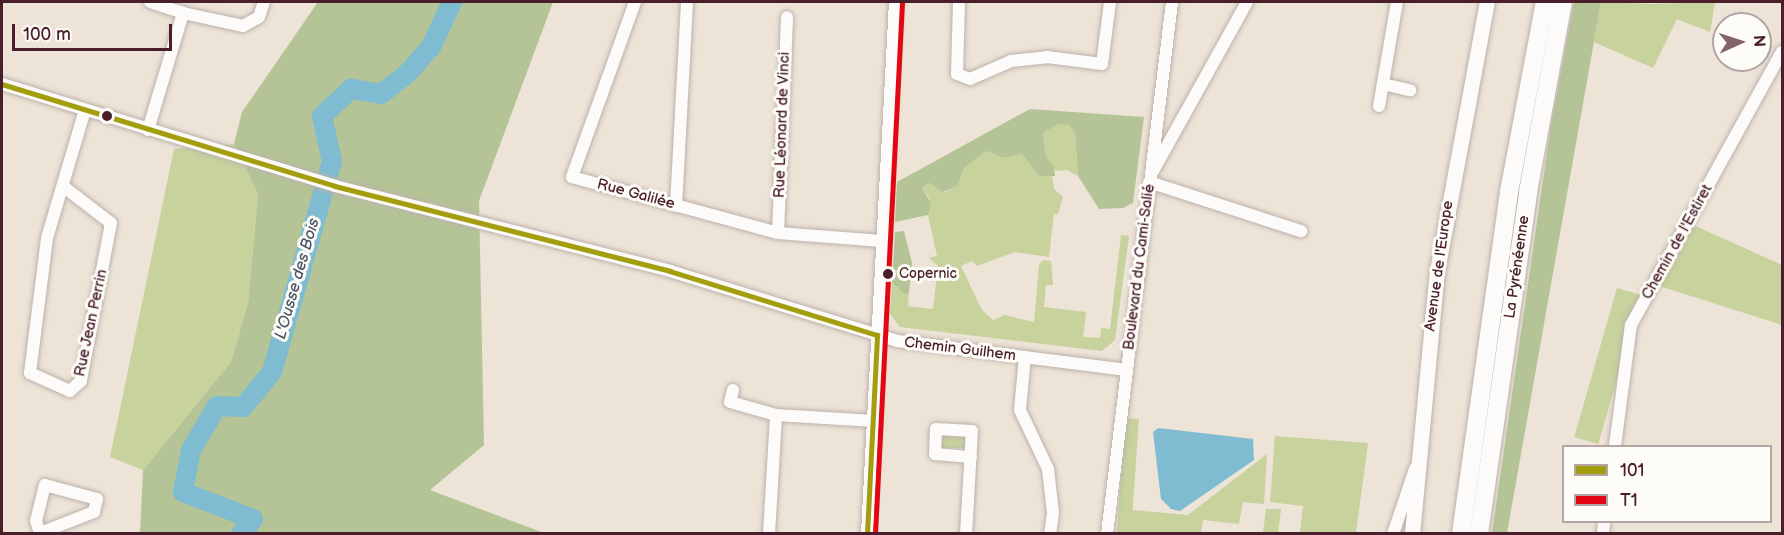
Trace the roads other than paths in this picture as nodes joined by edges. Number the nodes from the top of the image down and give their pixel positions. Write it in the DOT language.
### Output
graph roads {
  1 [pos="150,2"];
  2 [pos="264,2"];
  3 [pos="635,2"];
  4 [pos="687,2"];
  5 [pos="895,2"];
  6 [pos="959,2"];
  7 [pos="1110,2"];
  8 [pos="1172,2"];
  9 [pos="1247,2"];
  10 [pos="1397,2"];
  11 [pos="1486,2"];
  12 [pos="1545,2"];
  13 [pos="1563,2"];
  14 [pos="183,13"];
  15 [pos="787,17"];
  16 [pos="1782,52"];
  17 [pos="2,84"];
  18 [pos="1383,84"];
  19 [pos="1410,90"];
  20 [pos="1379,106"];
  21 [pos="85,110"];
  22 [pos="148,130"];
  23 [pos="1149,179"];
  24 [pos="64,187"];
  25 [pos="676,206"];
  26 [pos="1301,231"];
  27 [pos="778,233"];
  28 [pos="882,241"];
  29 [pos="877,334"];
  30 [pos="1025,357"];
  31 [pos="1127,370"];
  32 [pos="733,390"];
  33 [pos="776,415"];
  34 [pos="874,421"];
  35 [pos="1615,445"];
  36 [pos="970,457"];
  37 [pos="1418,460"];
  38 [pos="40,533"];
  39 [pos="769,534"];
  40 [pos="867,534"];
  41 [pos="966,534"];
  42 [pos="1050,534"];
  43 [pos="1107,534"];
  44 [pos="1393,534"];
  45 [pos="1412,534"];
  46 [pos="1461,534"];
  47 [pos="1479,534"];
  1 -- 14 [label="street"];
  2 -- 14 [label="street"];
  3 -- 25 [label="street, Rue Galilée"];
  4 -- 25 [label="street"];
  5 -- 28 [label="street"];
  6 -- 7 [label="street"];
  8 -- 23 [label="street, Boulevard du Cami-Salié"];
  9 -- 23 [label="street"];
  10 -- 18 [label="street"];
  11 -- 37 [label="main road, Avenue de l'Europe"];
  12 -- 46 [label="highway, La Pyrénéenne"];
  13 -- 47 [label="highway, La Pyrénéenne"];
  14 -- 22 [label="street"];
  15 -- 27 [label="street, Rue Léonard de Vinci"];
  16 -- 35 [label="street, Chemin de l'Estiret"];
  17 -- 21 [label="street, Chemin Guilhem"];
  18 -- 19 [label="street"];
  18 -- 20 [label="street"];
  21 -- 22 [label="street, Chemin Guilhem"];
  21 -- 24 [label="street, Rue Jean Perrin"];
  22 -- 29 [label="street, Chemin Guilhem"];
  23 -- 26 [label="street"];
  23 -- 31 [label="street, Boulevard du Cami-Salié"];
  24 -- 24 [label="street, Rue Jean Perrin"];
  25 -- 27 [label="street, Rue Galilée"];
  27 -- 28 [label="street, Rue Galilée"];
  28 -- 29 [label="street"];
  29 -- 30 [label="street, Chemin Guilhem"];
  29 -- 34 [label="street"];
  30 -- 31 [label="street, Chemin Guilhem"];
  30 -- 42 [label="street"];
  31 -- 43 [label="street, Boulevard du Cami-Salié"];
  32 -- 33 [label="street"];
  33 -- 34 [label="street"];
  33 -- 39 [label="street"];
  34 -- 40 [label="street"];
  36 -- 41 [label="street"];
  37 -- 44 [label="street"];
  37 -- 45 [label="main road, Avenue de l'Europe"];
  38 -- 38 [label="street"];
}
